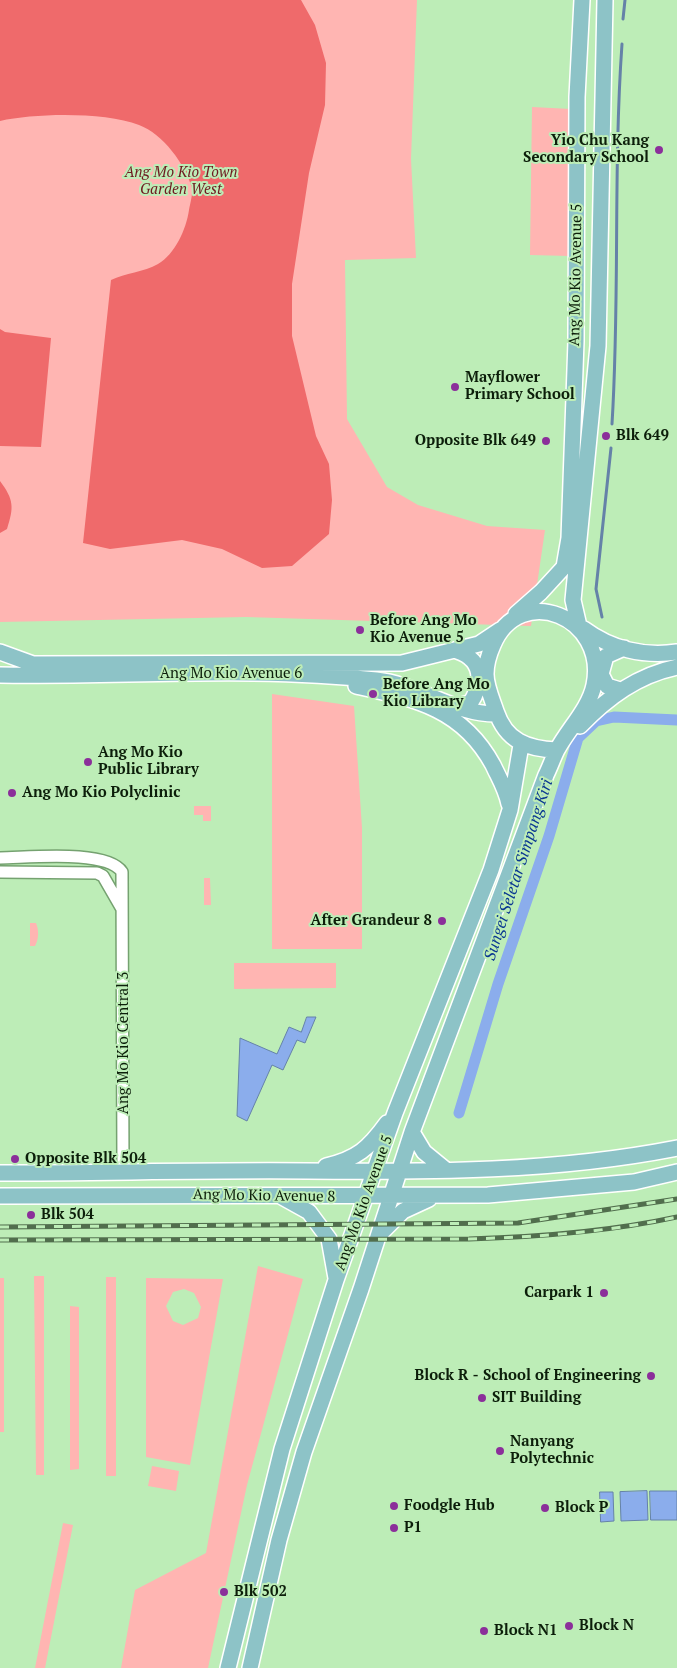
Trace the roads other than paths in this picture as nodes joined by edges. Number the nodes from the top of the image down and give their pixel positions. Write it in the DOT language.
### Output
graph roads {
  1 [pos="582,0"];
  2 [pos="605,0"];
  3 [pos="578,480"];
  4 [pos="574,586"];
  5 [pos="511,618"];
  6 [pos="578,626"];
  7 [pos="624,648"];
  8 [pos="457,651"];
  9 [pos="0,652"];
  10 [pos="677,652"];
  11 [pos="677,667"];
  12 [pos="301,674"];
  13 [pos="0,675"];
  14 [pos="620,690"];
  15 [pos="457,706"];
  16 [pos="497,714"];
  17 [pos="521,745"];
  18 [pos="557,750"];
  19 [pos="510,810"];
  20 [pos="0,858"];
  21 [pos="0,872"];
  22 [pos="124,913"];
  23 [pos="395,1113"];
  24 [pos="412,1132"];
  25 [pos="677,1148"];
  26 [pos="446,1170"];
  27 [pos="306,1171"];
  28 [pos="398,1171"];
  29 [pos="123,1172"];
  30 [pos="375,1172"];
  31 [pos="677,1172"];
  32 [pos="0,1173"];
  33 [pos="0,1196"];
  34 [pos="280,1196"];
  35 [pos="390,1196"];
  36 [pos="434,1196"];
  37 [pos="366,1197"];
  38 [pos="378,1236"];
  39 [pos="336,1280"];
  40 [pos="228,1668"];
  41 [pos="250,1668"];
  1 -- 3 [label="main road, Ang Mo Kio Avenue 5"];
  2 -- 3 [label="main road, Ang Mo Kio Avenue 5"];
  3 -- 4 [label="main road, Ang Mo Kio Avenue 5"];
  3 -- 5 [label="main road, Ang Mo Kio Avenue 5"];
  4 -- 6 [label="main road, Ang Mo Kio Avenue 5"];
  4 -- 7 [label="main road"];
  5 -- 6 [label="main road"];
  5 -- 8 [label="main road, Ang Mo Kio Avenue 6"];
  5 -- 16 [label="main road"];
  6 -- 7 [label="main road"];
  6 -- 18 [label="main road"];
  7 -- 10 [label="main road"];
  7 -- 14 [label="main road"];
  8 -- 9 [label="main road, Ang Mo Kio Avenue 6"];
  8 -- 15 [label="main road"];
  11 -- 14 [label="main road"];
  12 -- 13 [label="main road, Ang Mo Kio Avenue 6"];
  12 -- 15 [label="main road, Ang Mo Kio Avenue 6"];
  12 -- 19 [label="main road"];
  14 -- 18 [label="main road"];
  15 -- 16 [label="main road, Ang Mo Kio Avenue 6"];
  16 -- 17 [label="main road"];
  17 -- 18 [label="main road"];
  17 -- 19 [label="main road, Ang Mo Kio Avenue 5"];
  18 -- 24 [label="main road, Ang Mo Kio Avenue 5"];
  19 -- 23 [label="main road, Ang Mo Kio Avenue 5"];
  20 -- 22 [label="street, Ang Mo Kio Central 3"];
  21 -- 22 [label="street, Ang Mo Kio Central 3"];
  22 -- 29 [label="street, Ang Mo Kio Central 3"];
  23 -- 27 [label="main road"];
  23 -- 30 [label="main road, Ang Mo Kio Avenue 5"];
  24 -- 26 [label="main road"];
  24 -- 28 [label="main road, Ang Mo Kio Avenue 5"];
  25 -- 26 [label="main road, Ang Mo Kio Avenue 8"];
  26 -- 28 [label="main road, Ang Mo Kio Avenue 8"];
  27 -- 29 [label="main road, Ang Mo Kio Avenue 8"];
  27 -- 30 [label="main road, Ang Mo Kio Avenue 8"];
  28 -- 30 [label="main road, Ang Mo Kio Avenue 8"];
  28 -- 35 [label="main road, Ang Mo Kio Avenue 5"];
  29 -- 32 [label="main road, Ang Mo Kio Avenue 8"];
  30 -- 37 [label="main road, Ang Mo Kio Avenue 5"];
  31 -- 36 [label="main road, Ang Mo Kio Avenue 8"];
  33 -- 34 [label="main road, Ang Mo Kio Avenue 8"];
  34 -- 37 [label="main road, Ang Mo Kio Avenue 8"];
  34 -- 39 [label="main road"];
  35 -- 36 [label="main road, Ang Mo Kio Avenue 8"];
  35 -- 37 [label="main road, Ang Mo Kio Avenue 8"];
  35 -- 38 [label="main road, Ang Mo Kio Avenue 5"];
  36 -- 38 [label="main road"];
  37 -- 39 [label="main road, Ang Mo Kio Avenue 5"];
  38 -- 41 [label="main road, Ang Mo Kio Avenue 5"];
  39 -- 40 [label="main road, Ang Mo Kio Avenue 5"];
}
